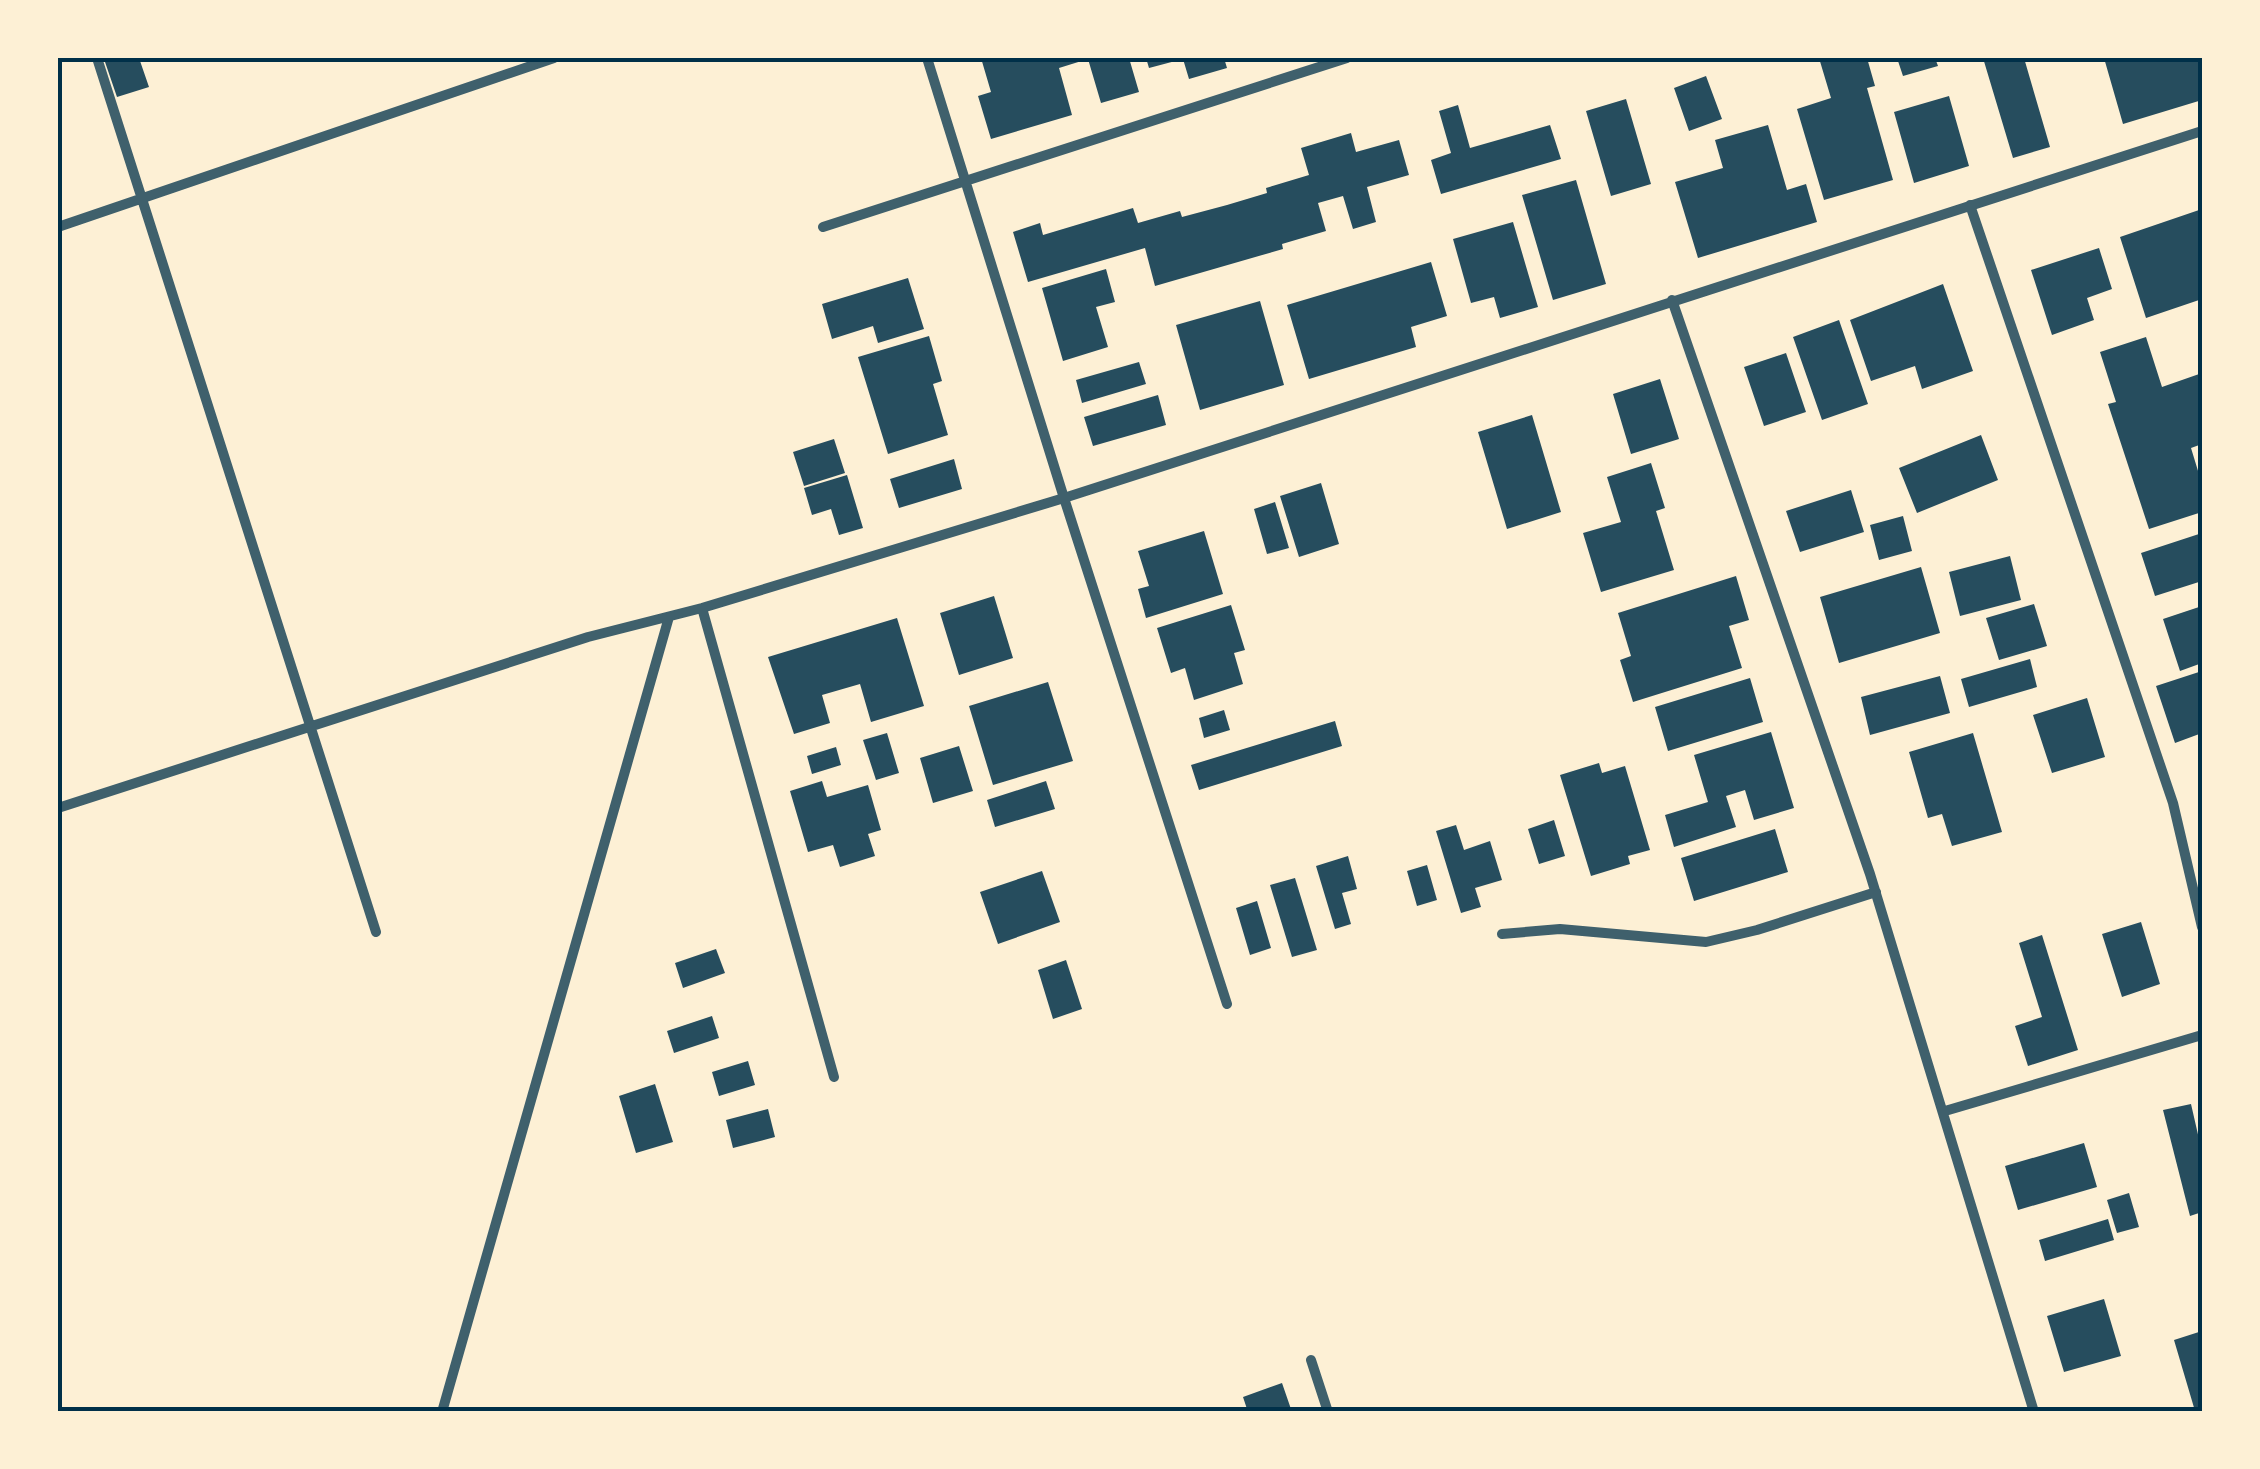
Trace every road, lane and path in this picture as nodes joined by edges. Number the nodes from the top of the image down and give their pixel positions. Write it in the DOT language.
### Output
graph roads {
  1 [pos="97,58"];
  2 [pos="554,58"];
  3 [pos="927,58"];
  4 [pos="1347,58"];
  5 [pos="2202,131"];
  6 [pos="965,181"];
  7 [pos="143,198"];
  8 [pos="1970,205"];
  9 [pos="58,227"];
  10 [pos="823,227"];
  11 [pos="1672,300"];
  12 [pos="1064,498"];
  13 [pos="702,608"];
  14 [pos="669,617"];
  15 [pos="309,727"];
  16 [pos="58,808"];
  17 [pos="1876,892"];
  18 [pos="2202,927"];
  19 [pos="376,932"];
  20 [pos="1502,934"];
  21 [pos="1227,1004"];
  22 [pos="2202,1035"];
  23 [pos="834,1077"];
  24 [pos="1945,1112"];
  25 [pos="1311,1360"];
  26 [pos="442,1412"];
  27 [pos="1328,1412"];
  28 [pos="2034,1412"];
  1 -- 7 [label="street"];
  2 -- 7 [label="street"];
  3 -- 6 [label="street"];
  4 -- 6 [label="street"];
  5 -- 8 [label="street"];
  6 -- 10 [label="street"];
  6 -- 12 [label="street"];
  7 -- 9 [label="street"];
  7 -- 15 [label="street"];
  8 -- 11 [label="street"];
  8 -- 18 [label="street"];
  11 -- 12 [label="street"];
  11 -- 17 [label="street"];
  12 -- 13 [label="street"];
  12 -- 21 [label="street"];
  13 -- 14 [label="street"];
  13 -- 23 [label="street"];
  14 -- 15 [label="street"];
  14 -- 26 [label="street"];
  15 -- 16 [label="street"];
  15 -- 19 [label="street"];
  17 -- 20 [label="street"];
  17 -- 24 [label="street"];
  22 -- 24 [label="street"];
  24 -- 28 [label="street"];
  25 -- 27 [label="street"];
}
